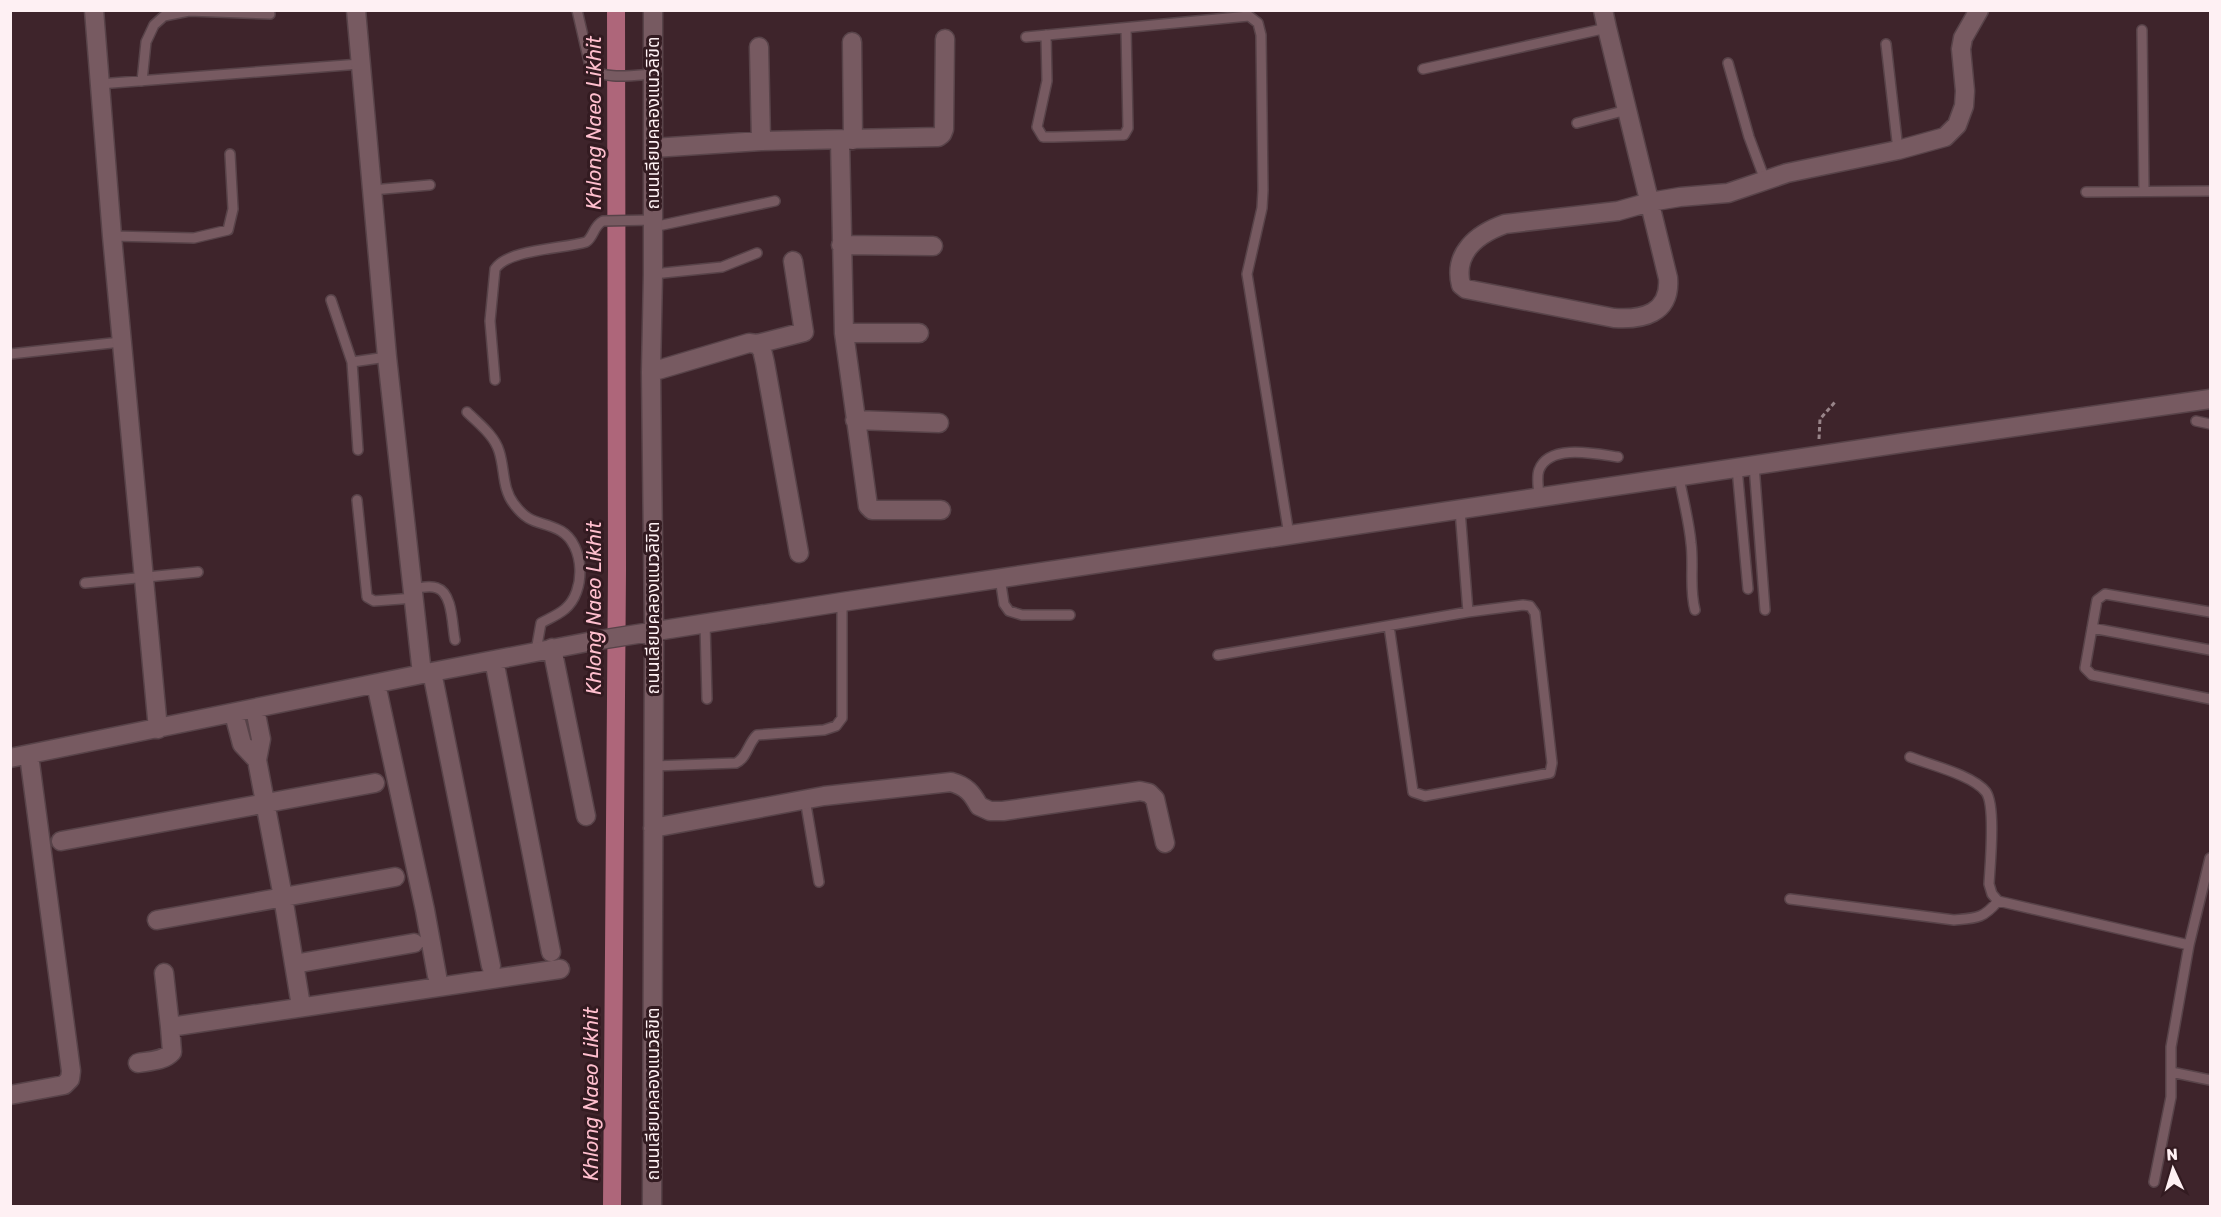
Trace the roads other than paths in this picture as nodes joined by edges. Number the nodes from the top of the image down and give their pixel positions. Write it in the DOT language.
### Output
graph roads {
  1 [pos="94,10"];
  2 [pos="356,10"];
  3 [pos="577,10"];
  4 [pos="653,10"];
  5 [pos="1979,10"];
  6 [pos="270,14"];
  7 [pos="1605,19"];
  8 [pos="1125,28"];
  9 [pos="2142,30"];
  10 [pos="1046,35"];
  11 [pos="1026,37"];
  12 [pos="945,39"];
  13 [pos="852,42"];
  14 [pos="1886,44"];
  15 [pos="759,47"];
  16 [pos="1728,63"];
  17 [pos="360,64"];
  18 [pos="1423,69"];
  19 [pos="646,74"];
  20 [pos="142,81"];
  21 [pos="99,84"];
  22 [pos="1627,110"];
  23 [pos="1577,123"];
  24 [pos="846,140"];
  25 [pos="761,141"];
  26 [pos="653,148"];
  27 [pos="1898,150"];
  28 [pos="230,154"];
  29 [pos="1765,180"];
  30 [pos="430,185"];
  31 [pos="372,190"];
  32 [pos="2144,190"];
  33 [pos="2211,191"];
  34 [pos="2086,192"];
  35 [pos="776,201"];
  36 [pos="1650,202"];
  37 [pos="648,222"];
  38 [pos="112,236"];
  39 [pos="841,245"];
  40 [pos="933,246"];
  41 [pos="758,253"];
  42 [pos="793,261"];
  43 [pos="653,274"];
  44 [pos="331,300"];
  45 [pos="844,333"];
  46 [pos="919,333"];
  47 [pos="122,342"];
  48 [pos="757,344"];
  49 [pos="10,354"];
  50 [pos="387,357"];
  51 [pos="352,362"];
  52 [pos="651,372"];
  53 [pos="495,380"];
  54 [pos="2211,399"];
  55 [pos="467,412"];
  56 [pos="855,420"];
  57 [pos="2196,421"];
  58 [pos="939,423"];
  59 [pos="2211,424"];
  60 [pos="358,450"];
  61 [pos="1618,457"];
  62 [pos="1746,467"];
  63 [pos="1680,477"];
  64 [pos="1539,498"];
  65 [pos="357,500"];
  66 [pos="941,510"];
  67 [pos="1460,510"];
  68 [pos="1289,535"];
  69 [pos="800,552"];
  70 [pos="198,573"];
  71 [pos="143,578"];
  72 [pos="1000,578"];
  73 [pos="85,583"];
  74 [pos="1748,589"];
  75 [pos="414,593"];
  76 [pos="842,602"];
  77 [pos="1695,610"];
  78 [pos="1765,610"];
  79 [pos="1468,612"];
  80 [pos="2211,612"];
  81 [pos="1070,615"];
  82 [pos="705,624"];
  83 [pos="1389,626"];
  84 [pos="2092,628"];
  85 [pos="654,632"];
  86 [pos="455,640"];
  87 [pos="544,650"];
  88 [pos="2211,650"];
  89 [pos="1218,655"];
  90 [pos="494,660"];
  91 [pos="427,673"];
  92 [pos="376,684"];
  93 [pos="707,699"];
  94 [pos="2211,699"];
  95 [pos="255,709"];
  96 [pos="234,714"];
  97 [pos="158,729"];
  98 [pos="29,754"];
  99 [pos="1910,757"];
  100 [pos="10,758"];
  101 [pos="257,760"];
  102 [pos="654,766"];
  103 [pos="375,783"];
  104 [pos="805,799"];
  105 [pos="267,805"];
  106 [pos="586,816"];
  107 [pos="653,828"];
  108 [pos="61,841"];
  109 [pos="1165,843"];
  110 [pos="2211,858"];
  111 [pos="395,877"];
  112 [pos="819,882"];
  113 [pos="283,897"];
  114 [pos="1790,899"];
  115 [pos="1998,901"];
  116 [pos="157,920"];
  117 [pos="414,943"];
  118 [pos="2189,945"];
  119 [pos="551,952"];
  120 [pos="294,964"];
  121 [pos="491,966"];
  122 [pos="560,969"];
  123 [pos="164,973"];
  124 [pos="437,976"];
  125 [pos="301,1006"];
  126 [pos="170,1027"];
  127 [pos="138,1063"];
  128 [pos="2171,1072"];
  129 [pos="2211,1080"];
  130 [pos="10,1095"];
  131 [pos="2154,1182"];
  132 [pos="652,1206"];
  1 -- 21 [label="street"];
  2 -- 17 [label="street"];
  3 -- 19 [label="lane"];
  4 -- 19 [label="street, ถนนเลียบคลองแนวลิขิต"];
  5 -- 27 [label="street"];
  6 -- 20 [label="lane"];
  7 -- 18 [label="lane"];
  7 -- 22 [label="street"];
  8 -- 10 [label="lane"];
  8 -- 10 [label="lane"];
  8 -- 68 [label="lane"];
  9 -- 32 [label="lane"];
  10 -- 11 [label="lane"];
  12 -- 24 [label="street"];
  13 -- 24 [label="street"];
  14 -- 27 [label="lane"];
  15 -- 25 [label="street"];
  16 -- 29 [label="lane"];
  17 -- 20 [label="lane"];
  17 -- 31 [label="street"];
  19 -- 26 [label="street, ถนนเลียบคลองแนวลิขิต"];
  20 -- 21 [label="lane"];
  21 -- 38 [label="street"];
  22 -- 23 [label="lane"];
  22 -- 36 [label="street"];
  24 -- 25 [label="street"];
  24 -- 39 [label="street"];
  25 -- 26 [label="street"];
  26 -- 37 [label="street, ถนนเลียบคลองแนวลิขิต"];
  27 -- 29 [label="street"];
  28 -- 38 [label="lane"];
  29 -- 36 [label="street"];
  30 -- 31 [label="lane"];
  31 -- 50 [label="street"];
  32 -- 33 [label="lane"];
  32 -- 34 [label="lane"];
  35 -- 37 [label="lane"];
  36 -- 36 [label="street"];
  37 -- 43 [label="street, ถนนเลียบคลองแนวลิขิต"];
  37 -- 53 [label="lane"];
  38 -- 47 [label="street"];
  39 -- 40 [label="street"];
  39 -- 45 [label="street"];
  41 -- 43 [label="lane"];
  42 -- 48 [label="street"];
  43 -- 52 [label="street, ถนนเลียบคลองแนวลิขิต"];
  44 -- 51 [label="lane"];
  45 -- 46 [label="street"];
  45 -- 56 [label="street"];
  47 -- 49 [label="lane"];
  47 -- 71 [label="street"];
  48 -- 52 [label="street"];
  48 -- 69 [label="street"];
  50 -- 51 [label="lane"];
  50 -- 75 [label="street"];
  51 -- 60 [label="lane"];
  52 -- 85 [label="street, ถนนเลียบคลองแนวลิขิต"];
  54 -- 62 [label="street"];
  55 -- 87 [label="lane"];
  56 -- 58 [label="street"];
  56 -- 66 [label="street"];
  57 -- 59 [label="lane"];
  61 -- 64 [label="lane"];
  62 -- 63 [label="street"];
  62 -- 74 [label="lane"];
  62 -- 78 [label="lane"];
  63 -- 64 [label="street"];
  63 -- 77 [label="lane"];
  64 -- 67 [label="street"];
  65 -- 75 [label="lane"];
  67 -- 68 [label="street"];
  67 -- 79 [label="lane"];
  68 -- 72 [label="street"];
  70 -- 71 [label="lane"];
  71 -- 73 [label="lane"];
  71 -- 97 [label="street"];
  72 -- 76 [label="street"];
  72 -- 81 [label="lane"];
  75 -- 86 [label="lane"];
  75 -- 91 [label="street"];
  76 -- 82 [label="street"];
  76 -- 102 [label="lane"];
  79 -- 83 [label="lane"];
  79 -- 83 [label="lane"];
  80 -- 84 [label="lane"];
  82 -- 85 [label="street"];
  82 -- 93 [label="lane"];
  83 -- 89 [label="lane"];
  84 -- 88 [label="lane"];
  84 -- 94 [label="lane"];
  85 -- 87 [label="street"];
  85 -- 102 [label="street, ถนนเลียบคลองแนวลิขิต"];
  87 -- 90 [label="street"];
  87 -- 106 [label="street"];
  90 -- 91 [label="street"];
  90 -- 119 [label="street"];
  91 -- 92 [label="street"];
  91 -- 121 [label="street"];
  92 -- 95 [label="street"];
  92 -- 124 [label="street"];
  95 -- 96 [label="street"];
  95 -- 101 [label="street"];
  96 -- 97 [label="street"];
  96 -- 101 [label="street"];
  97 -- 98 [label="street"];
  98 -- 100 [label="street"];
  98 -- 130 [label="street"];
  99 -- 115 [label="lane"];
  101 -- 105 [label="street"];
  102 -- 107 [label="street, ถนนเลียบคลองแนวลิขิต"];
  103 -- 105 [label="street"];
  104 -- 107 [label="street"];
  104 -- 109 [label="street"];
  104 -- 112 [label="lane"];
  105 -- 108 [label="street"];
  105 -- 113 [label="street"];
  107 -- 132 [label="street, ถนนเลียบคลองแนวลิขิต"];
  110 -- 118 [label="lane"];
  111 -- 113 [label="street"];
  113 -- 116 [label="street"];
  113 -- 120 [label="street"];
  114 -- 115 [label="lane"];
  115 -- 118 [label="lane"];
  117 -- 120 [label="street"];
  118 -- 128 [label="lane"];
  120 -- 125 [label="street"];
  122 -- 125 [label="street"];
  123 -- 126 [label="street"];
  125 -- 126 [label="street"];
  126 -- 127 [label="street"];
  128 -- 129 [label="lane"];
  128 -- 131 [label="lane"];
}
